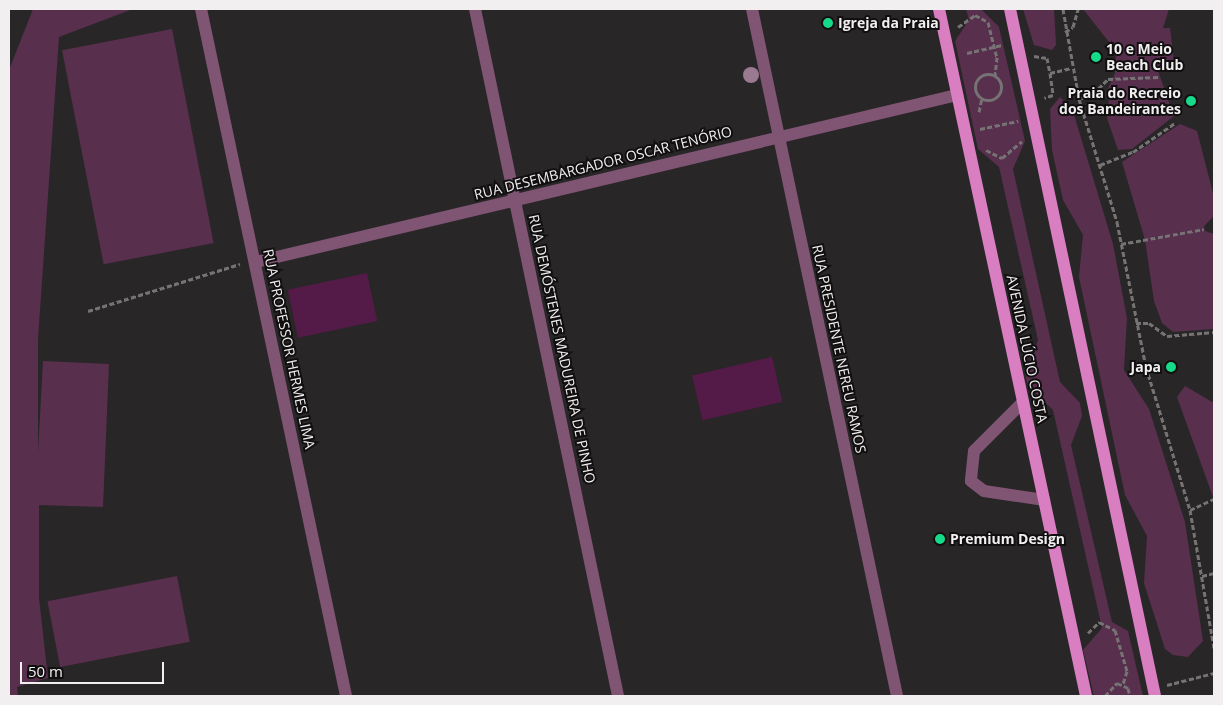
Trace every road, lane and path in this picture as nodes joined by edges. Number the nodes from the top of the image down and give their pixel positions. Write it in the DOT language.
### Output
graph roads {
  1 [pos="201,9"];
  2 [pos="475,9"];
  3 [pos="752,9"];
  4 [pos="939,9"];
  5 [pos="1010,9"];
  6 [pos="1063,9"];
  7 [pos="1078,9"];
  8 [pos="1065,32"];
  9 [pos="946,42"];
  10 [pos="1004,44"];
  11 [pos="995,47"];
  12 [pos="967,53"];
  13 [pos="1031,56"];
  14 [pos="1072,68"];
  15 [pos="1050,73"];
  16 [pos="995,76"];
  17 [pos="1158,77"];
  18 [pos="957,95"];
  19 [pos="982,98"];
  20 [pos="1041,99"];
  21 [pos="1079,99"];
  22 [pos="1175,123"];
  23 [pos="1034,126"];
  24 [pos="779,135"];
  25 [pos="983,136"];
  26 [pos="985,143"];
  27 [pos="1100,165"];
  28 [pos="516,200"];
  29 [pos="1204,229"];
  30 [pos="1121,244"];
  31 [pos="256,262"];
  32 [pos="88,311"];
  33 [pos="1136,323"];
  34 [pos="1214,332"];
  35 [pos="1023,402"];
  36 [pos="1214,499"];
  37 [pos="1044,500"];
  38 [pos="1190,510"];
  39 [pos="1214,573"];
  40 [pos="1202,576"];
  41 [pos="1214,648"];
  42 [pos="1077,654"];
  43 [pos="1214,673"];
  44 [pos="1123,684"];
  45 [pos="1166,685"];
  46 [pos="346,696"];
  47 [pos="618,696"];
  48 [pos="897,696"];
  49 [pos="1086,696"];
  50 [pos="1105,696"];
  51 [pos="1130,696"];
  52 [pos="1155,696"];
  1 -- 31 [label="street, RUA PROFESSOR HERMES LIMA"];
  2 -- 28 [label="street, RUA DEMÓSTENES MADUREIRA DE PINHO"];
  3 -- 24 [label="street, RUA PRESIDENTE NEREU RAMOS"];
  4 -- 9 [label="main road, AVENIDA LÚCIO COSTA"];
  5 -- 23 [label="main road"];
  6 -- 8 [label="path"];
  7 -- 8 [label="path"];
  8 -- 14 [label="path"];
  9 -- 11 [label="path"];
  9 -- 18 [label="main road, AVENIDA LÚCIO COSTA"];
  10 -- 11 [label="path"];
  11 -- 12 [label="path"];
  11 -- 16 [label="path"];
  13 -- 15 [label="path"];
  14 -- 15 [label="path"];
  14 -- 21 [label="path"];
  15 -- 20 [label="path"];
  16 -- 19 [label="path"];
  16 -- 19 [label="path"];
  17 -- 21 [label="path"];
  18 -- 24 [label="street, RUA DESEMBARGADOR OSCAR TENÓRIO"];
  18 -- 35 [label="main road, AVENIDA LÚCIO COSTA"];
  19 -- 25 [label="path"];
  21 -- 27 [label="path"];
  22 -- 27 [label="path"];
  23 -- 26 [label="path"];
  23 -- 52 [label="main road"];
  24 -- 28 [label="street, RUA DESEMBARGADOR OSCAR TENÓRIO"];
  24 -- 48 [label="street, RUA PRESIDENTE NEREU RAMOS"];
  27 -- 30 [label="path"];
  28 -- 31 [label="street, RUA DESEMBARGADOR OSCAR TENÓRIO"];
  28 -- 47 [label="street, RUA DEMÓSTENES MADUREIRA DE PINHO"];
  29 -- 30 [label="path"];
  30 -- 33 [label="path"];
  31 -- 32 [label="path"];
  31 -- 46 [label="street, RUA PROFESSOR HERMES LIMA"];
  33 -- 34 [label="path"];
  33 -- 38 [label="path"];
  35 -- 37 [label="main road, AVENIDA LÚCIO COSTA"];
  35 -- 37 [label="street"];
  36 -- 38 [label="path"];
  37 -- 42 [label="main road, AVENIDA LÚCIO COSTA"];
  38 -- 40 [label="path"];
  39 -- 40 [label="path"];
  40 -- 41 [label="path"];
  42 -- 44 [label="path"];
  42 -- 49 [label="main road, AVENIDA LÚCIO COSTA"];
  43 -- 45 [label="path"];
  44 -- 50 [label="path"];
  44 -- 51 [label="path"];
}
